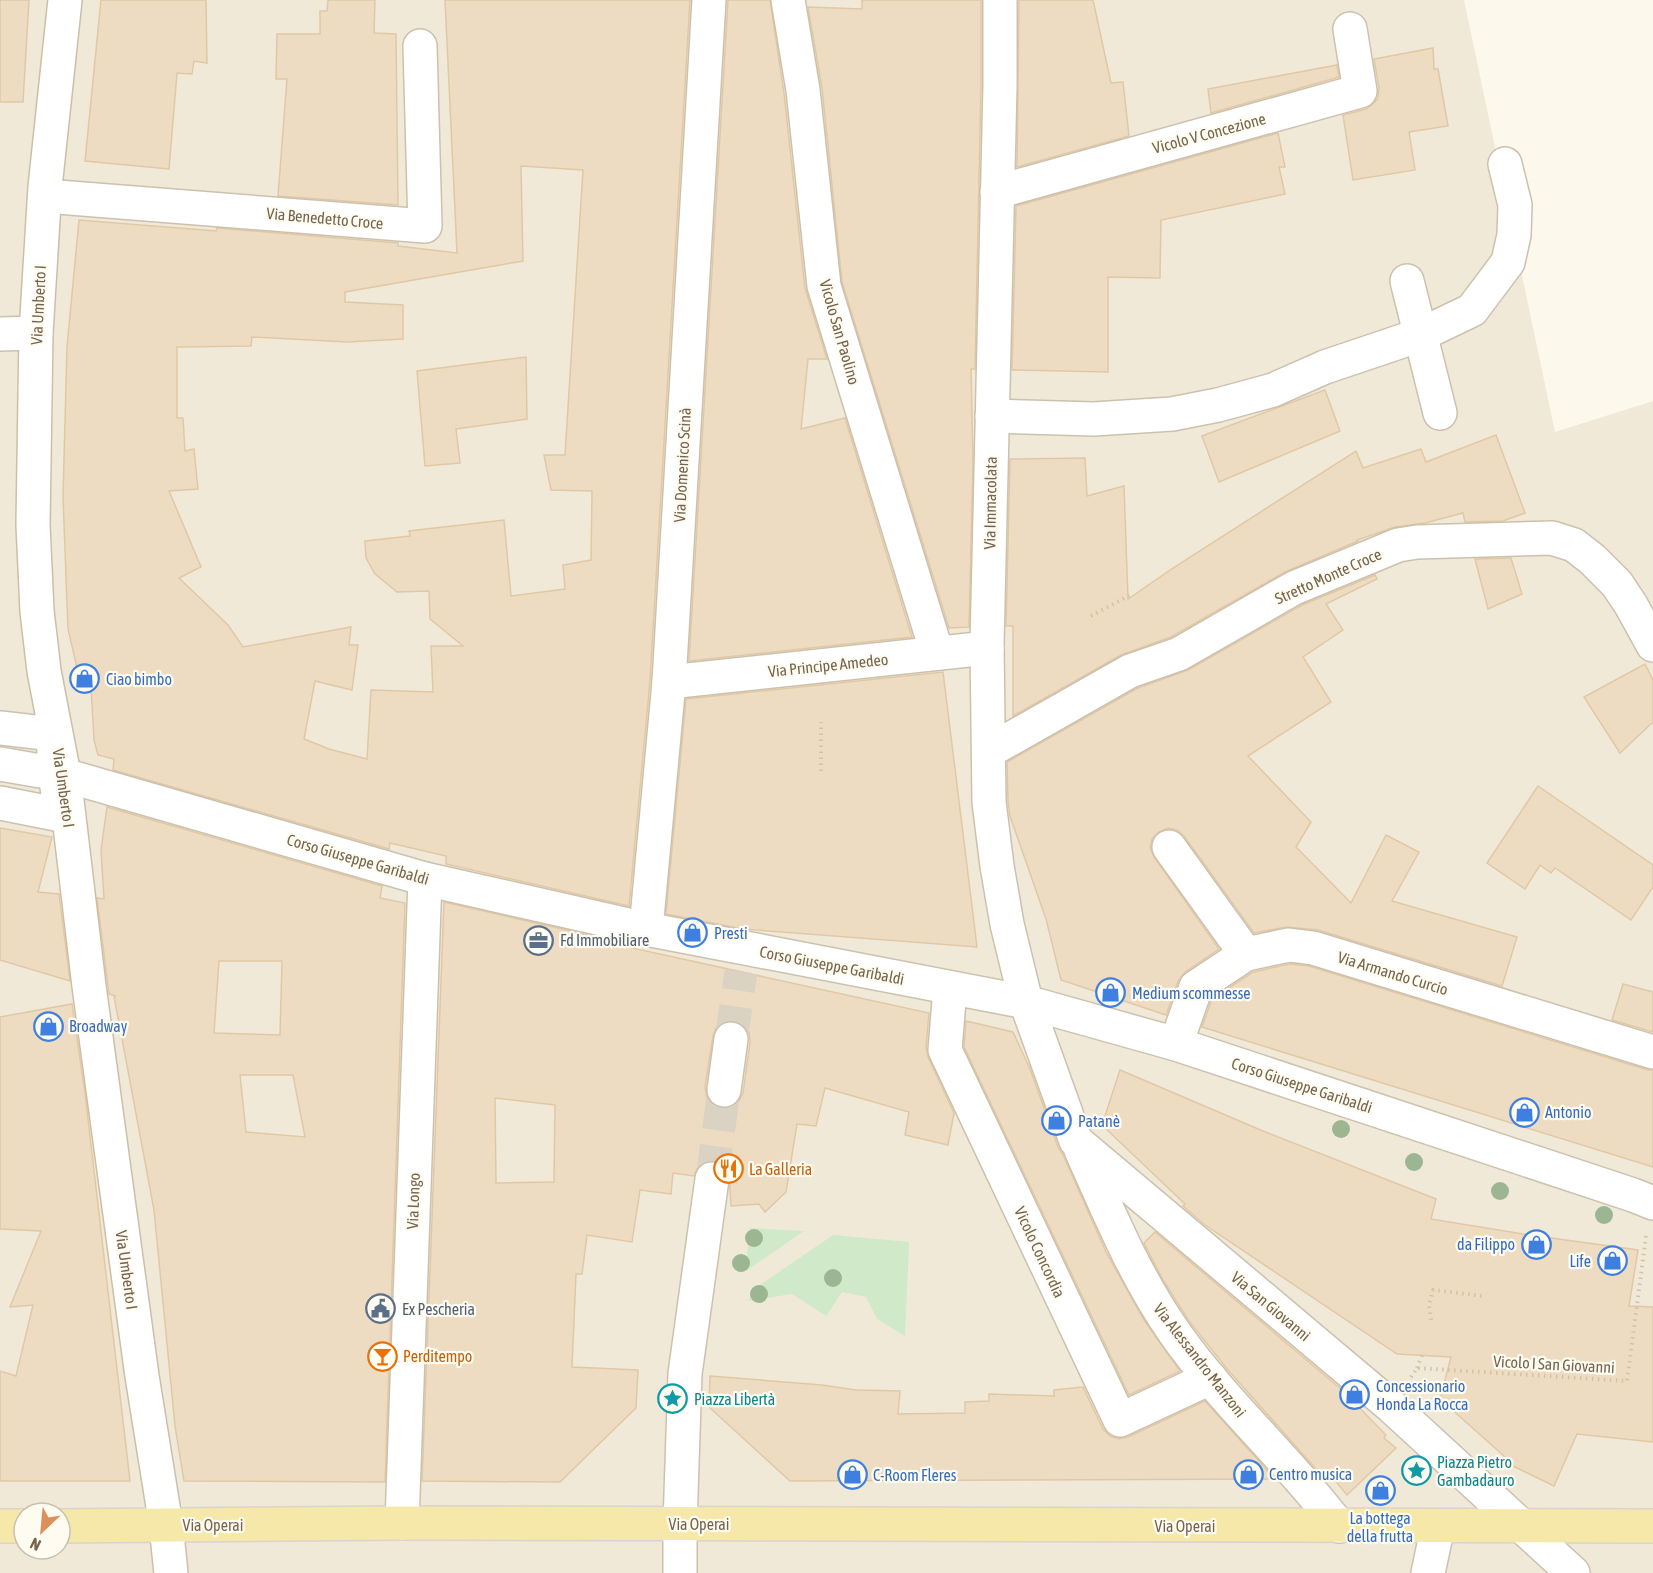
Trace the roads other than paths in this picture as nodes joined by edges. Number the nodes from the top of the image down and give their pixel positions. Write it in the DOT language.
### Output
graph roads {
  1 [pos="65,0"];
  2 [pos="709,0"];
  3 [pos="789,0"];
  4 [pos="1000,0"];
  5 [pos="1350,29"];
  6 [pos="420,46"];
  7 [pos="1505,164"];
  8 [pos="997,192"];
  9 [pos="45,196"];
  10 [pos="1407,281"];
  11 [pos="36,333"];
  12 [pos="0,334"];
  13 [pos="1420,335"];
  14 [pos="1440,413"];
  15 [pos="992,416"];
  16 [pos="1653,645"];
  17 [pos="987,648"];
  18 [pos="937,653"];
  19 [pos="669,682"];
  20 [pos="0,728"];
  21 [pos="989,751"];
  22 [pos="0,764"];
  23 [pos="59,774"];
  24 [pos="0,803"];
  25 [pos="1169,847"];
  26 [pos="425,879"];
  27 [pos="646,929"];
  28 [pos="1246,954"];
  29 [pos="950,988"];
  30 [pos="1026,1002"];
  31 [pos="731,1039"];
  32 [pos="1176,1044"];
  33 [pos="1653,1052"];
  34 [pos="724,1090"];
  35 [pos="1076,1141"];
  36 [pos="712,1179"];
  37 [pos="1652,1202"];
  38 [pos="1210,1378"];
  39 [pos="402,1523"];
  40 [pos="680,1524"];
  41 [pos="166,1525"];
  42 [pos="72,1526"];
  43 [pos="1339,1526"];
  44 [pos="1438,1526"];
  45 [pos="1523,1526"];
  46 [pos="1653,1526"];
  47 [pos="171,1573"];
  48 [pos="680,1573"];
  49 [pos="1428,1573"];
  50 [pos="1573,1573"];
  1 -- 9 [label="street, Via Umberto I"];
  2 -- 19 [label="street, Via Domenico Scinà"];
  3 -- 18 [label="street, Vicolo San Paolino"];
  4 -- 8 [label="street, Via Immacolata"];
  5 -- 8 [label="street, Vicolo V Concezione"];
  6 -- 9 [label="street, Via Benedetto Croce"];
  7 -- 13 [label="street"];
  8 -- 15 [label="street, Via Immacolata"];
  9 -- 11 [label="street, Via Umberto I"];
  10 -- 13 [label="street"];
  11 -- 12 [label="street"];
  11 -- 23 [label="street, Via Umberto I"];
  13 -- 14 [label="street"];
  13 -- 15 [label="street"];
  15 -- 17 [label="street, Via Immacolata"];
  16 -- 21 [label="street, Stretto Monte Croce"];
  17 -- 18 [label="street, Via Principe Amedeo"];
  17 -- 21 [label="street, Via Immacolata"];
  18 -- 19 [label="street, Via Principe Amedeo"];
  19 -- 27 [label="street, Via Domenico Scinà"];
  20 -- 23 [label="street"];
  21 -- 30 [label="street, Via Immacolata"];
  22 -- 23 [label="street, Corso Giuseppe Garibaldi"];
  23 -- 24 [label="street"];
  23 -- 26 [label="street, Corso Giuseppe Garibaldi"];
  23 -- 41 [label="street, Via Umberto I"];
  25 -- 28 [label="street"];
  26 -- 27 [label="street, Corso Giuseppe Garibaldi"];
  26 -- 39 [label="street, Via Longo"];
  27 -- 29 [label="street, Corso Giuseppe Garibaldi"];
  28 -- 32 [label="street, Via Armando Curcio"];
  28 -- 33 [label="street, Via Armando Curcio"];
  29 -- 30 [label="street, Corso Giuseppe Garibaldi"];
  29 -- 38 [label="street, Vicolo Concordia"];
  30 -- 32 [label="street, Corso Giuseppe Garibaldi"];
  30 -- 35 [label="street"];
  31 -- 34 [label="street"];
  32 -- 37 [label="street, Corso Giuseppe Garibaldi"];
  35 -- 38 [label="street, Via Alessandro Manzoni"];
  35 -- 45 [label="street, Via San Giovanni"];
  36 -- 40 [label="street"];
  38 -- 43 [label="street, Via Alessandro Manzoni"];
  39 -- 40 [label="main road, Via Operai"];
  39 -- 41 [label="main road, Via Operai"];
  40 -- 43 [label="main road, Via Operai"];
  40 -- 48 [label="street"];
  41 -- 42 [label="main road, Via Operai"];
  41 -- 47 [label="street, Via Umberto I"];
  43 -- 44 [label="main road, Via Operai"];
  44 -- 45 [label="main road, Via Operai"];
  44 -- 49 [label="street"];
  45 -- 46 [label="main road, Via Operai"];
  45 -- 50 [label="street, Via San Giovanni"];
}
